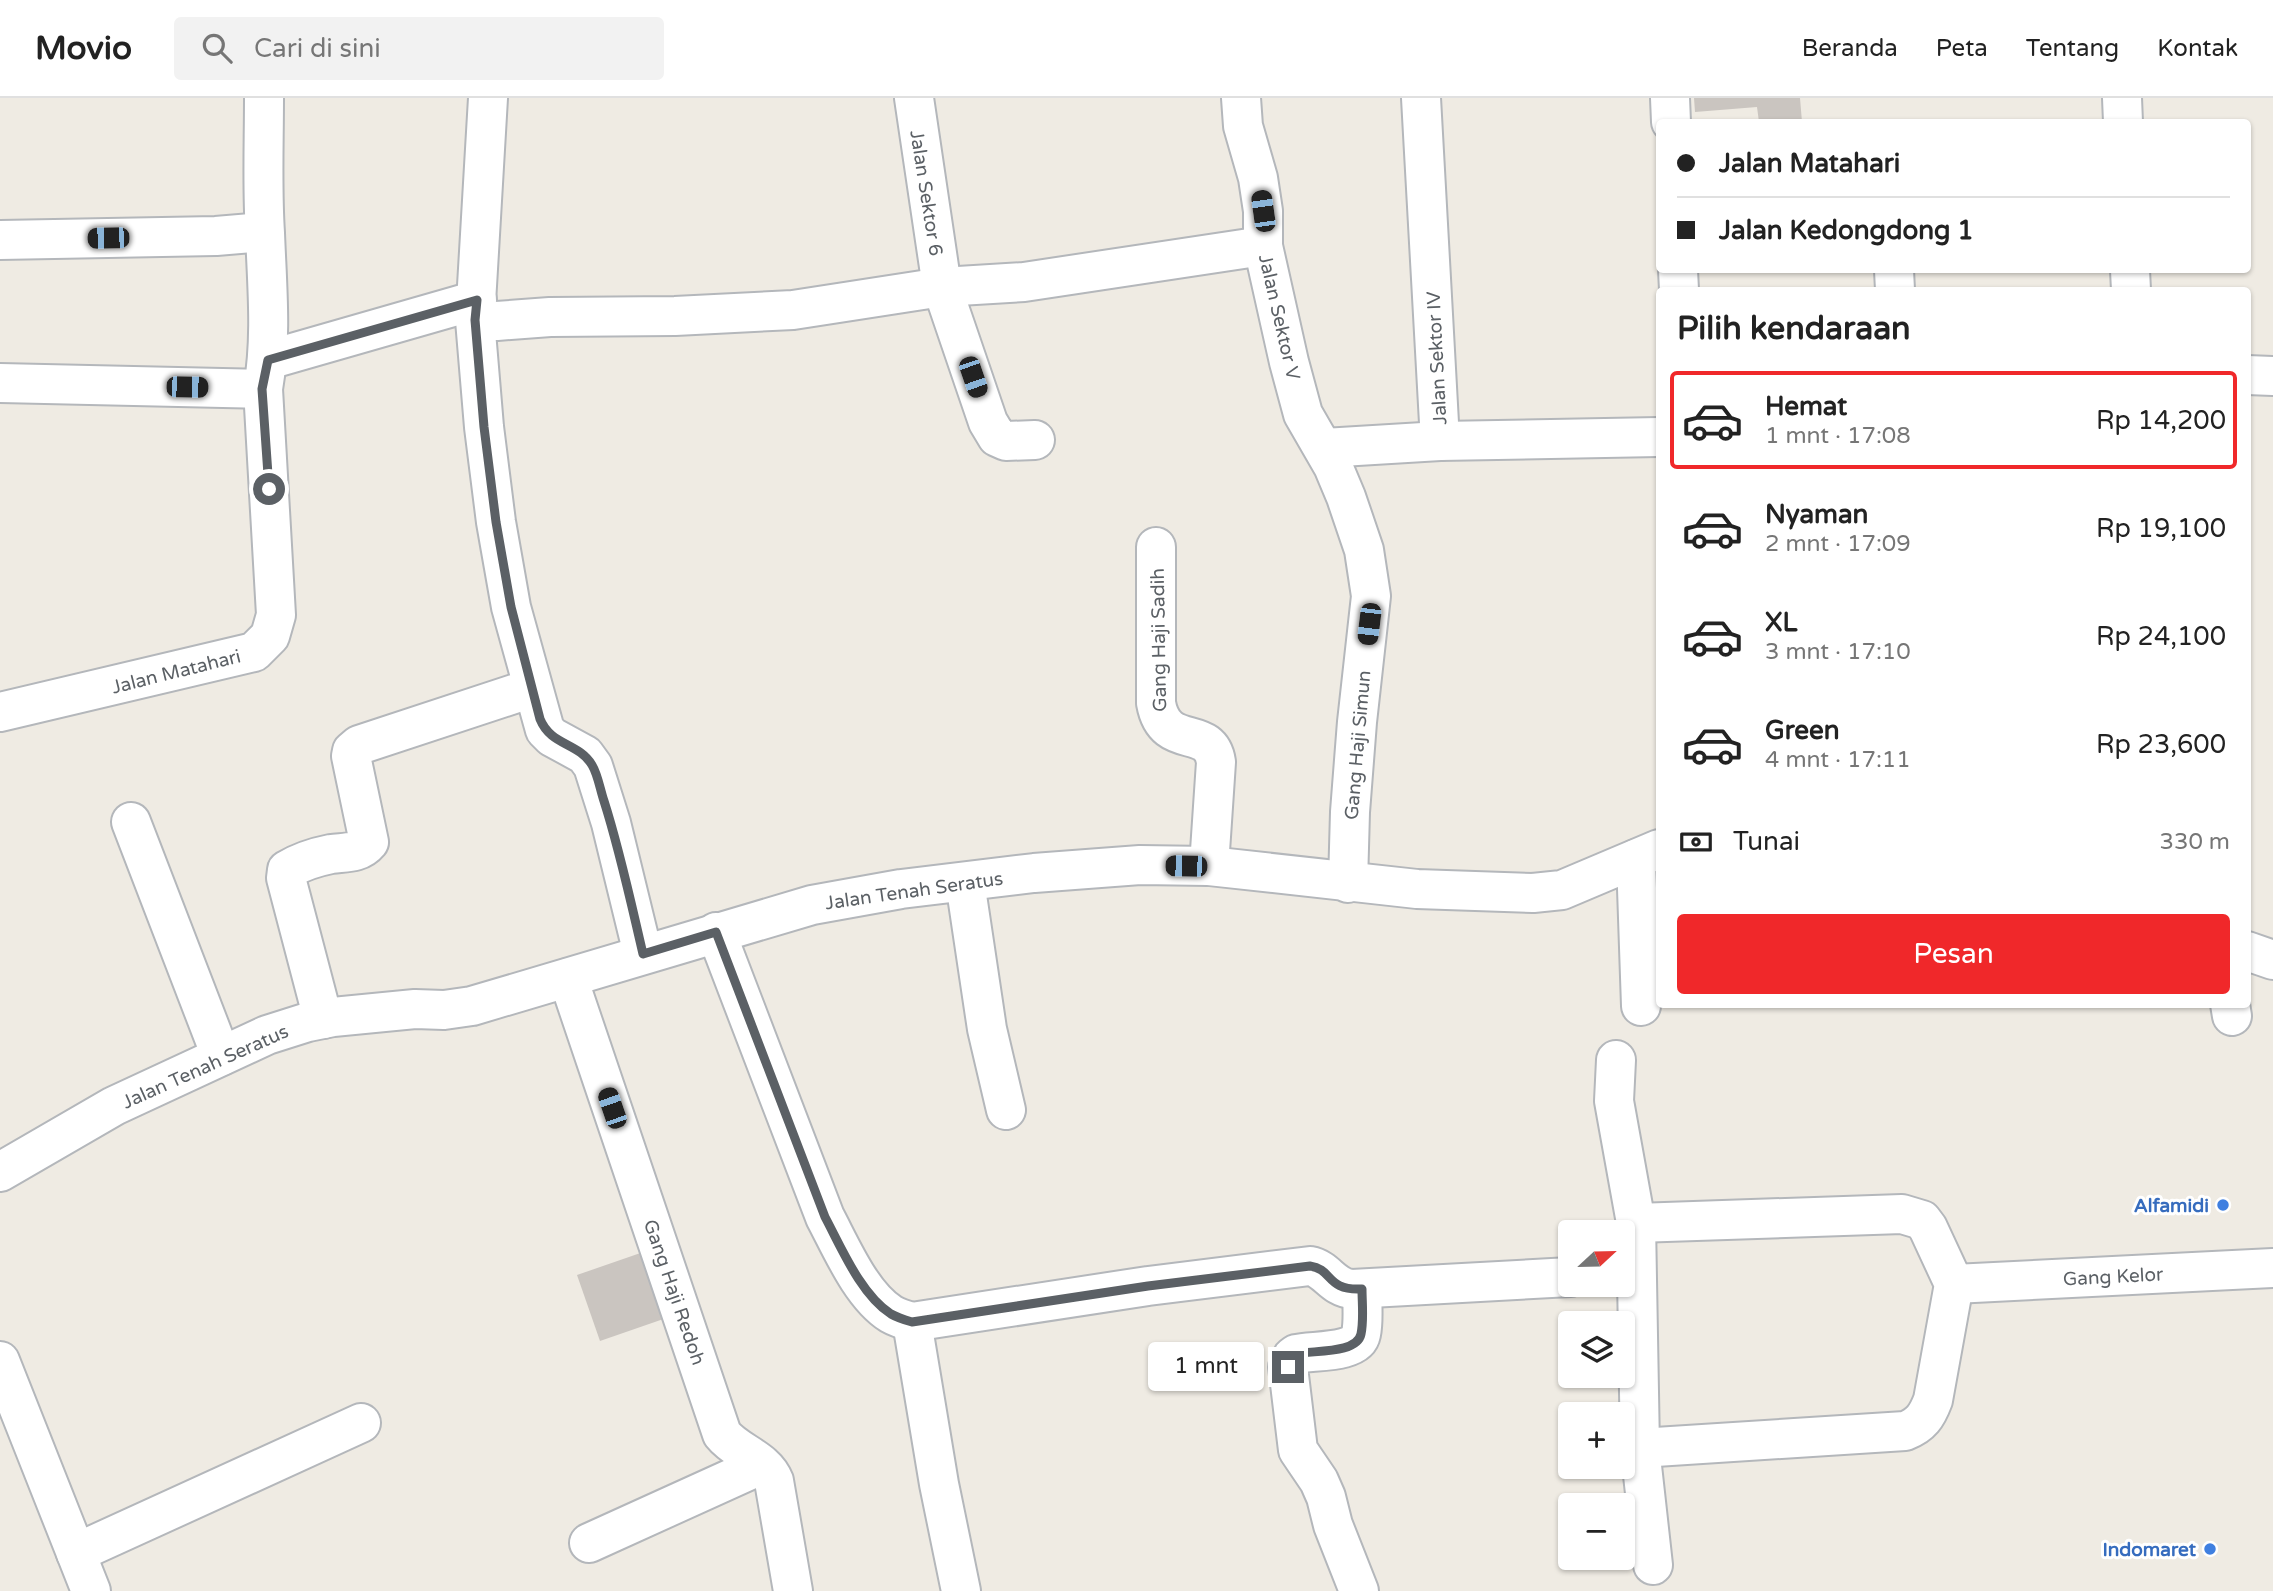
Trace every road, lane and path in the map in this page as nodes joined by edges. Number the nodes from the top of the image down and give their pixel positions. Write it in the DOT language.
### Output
graph roads {
  1 [pos="264,98"];
  2 [pos="488,98"];
  3 [pos="914,98"];
  4 [pos="1241,98"];
  5 [pos="1421,98"];
  6 [pos="1670,98"];
  7 [pos="2122,98"];
  8 [pos="1671,119"];
  9 [pos="2123,119"];
  10 [pos="264,232"];
  11 [pos="0,240"];
  12 [pos="1263,246"];
  13 [pos="942,287"];
  14 [pos="476,310"];
  15 [pos="265,375"];
  16 [pos="2251,375"];
  17 [pos="2273,376"];
  18 [pos="0,383"];
  19 [pos="1656,436"];
  20 [pos="1035,440"];
  21 [pos="1440,441"];
  22 [pos="1324,448"];
  23 [pos="1156,547"];
  24 [pos="532,688"];
  25 [pos="0,712"];
  26 [pos="131,822"];
  27 [pos="1647,854"];
  28 [pos="1209,866"];
  29 [pos="965,882"];
  30 [pos="1348,883"];
  31 [pos="716,932"];
  32 [pos="2251,952"];
  33 [pos="643,954"];
  34 [pos="2273,960"];
  35 [pos="568,978"];
  36 [pos="1641,1006"];
  37 [pos="323,1019"];
  38 [pos="221,1056"];
  39 [pos="1616,1060"];
  40 [pos="1006,1110"];
  41 [pos="0,1172"];
  42 [pos="1636,1223"];
  43 [pos="1635,1231"];
  44 [pos="2273,1268"];
  45 [pos="1558,1277"];
  46 [pos="1954,1284"];
  47 [pos="1362,1289"];
  48 [pos="1631,1297"];
  49 [pos="912,1322"];
  50 [pos="0,1361"];
  51 [pos="362,1423"];
  52 [pos="1640,1448"];
  53 [pos="761,1465"];
  54 [pos="589,1543"];
  55 [pos="76,1553"];
  56 [pos="1653,1564"];
  57 [pos="91,1591"];
  58 [pos="793,1591"];
  59 [pos="961,1591"];
  60 [pos="1359,1591"];
  1 -- 10 [label="street, Jalan Matahari"];
  2 -- 14 [label="street"];
  3 -- 13 [label="street, Jalan Sektor 6"];
  4 -- 12 [label="street, Jalan Sektor V"];
  5 -- 21 [label="street, Jalan Sektor IV"];
  6 -- 8 [label="street"];
  7 -- 9 [label="street"];
  10 -- 11 [label="street"];
  10 -- 15 [label="street, Jalan Matahari"];
  12 -- 13 [label="street"];
  12 -- 22 [label="street, Jalan Sektor V"];
  13 -- 14 [label="street"];
  13 -- 20 [label="street, Jalan Sektor 6"];
  14 -- 15 [label="street"];
  14 -- 24 [label="street"];
  15 -- 18 [label="street"];
  15 -- 25 [label="street, Jalan Matahari"];
  16 -- 17 [label="street"];
  19 -- 21 [label="street, Jalan Sektor IV"];
  21 -- 22 [label="street"];
  22 -- 30 [label="street, Gang Haji Simun"];
  23 -- 28 [label="street, Gang Haji Sadih"];
  24 -- 33 [label="street"];
  24 -- 37 [label="street"];
  26 -- 38 [label="street"];
  27 -- 30 [label="street, Jalan Tenah Seratus"];
  27 -- 36 [label="street"];
  28 -- 29 [label="street, Jalan Tenah Seratus"];
  28 -- 30 [label="street, Jalan Tenah Seratus"];
  29 -- 31 [label="street, Jalan Tenah Seratus"];
  29 -- 40 [label="street"];
  31 -- 33 [label="street, Jalan Tenah Seratus"];
  31 -- 49 [label="street"];
  32 -- 34 [label="street"];
  33 -- 35 [label="street, Jalan Tenah Seratus"];
  35 -- 37 [label="street, Jalan Tenah Seratus"];
  35 -- 53 [label="street, Gang Haji Redoh"];
  37 -- 38 [label="street, Jalan Tenah Seratus"];
  38 -- 41 [label="street, Jalan Tenah Seratus"];
  39 -- 42 [label="street"];
  42 -- 43 [label="street"];
  42 -- 46 [label="street"];
  44 -- 46 [label="street, Gang Kelor"];
  45 -- 47 [label="street"];
  46 -- 52 [label="street"];
  47 -- 49 [label="street"];
  47 -- 60 [label="street"];
  48 -- 52 [label="street"];
  49 -- 59 [label="street"];
  50 -- 55 [label="street"];
  51 -- 55 [label="street"];
  52 -- 56 [label="street"];
  53 -- 54 [label="street"];
  53 -- 58 [label="street, Gang Haji Redoh"];
  55 -- 57 [label="street"];
}
